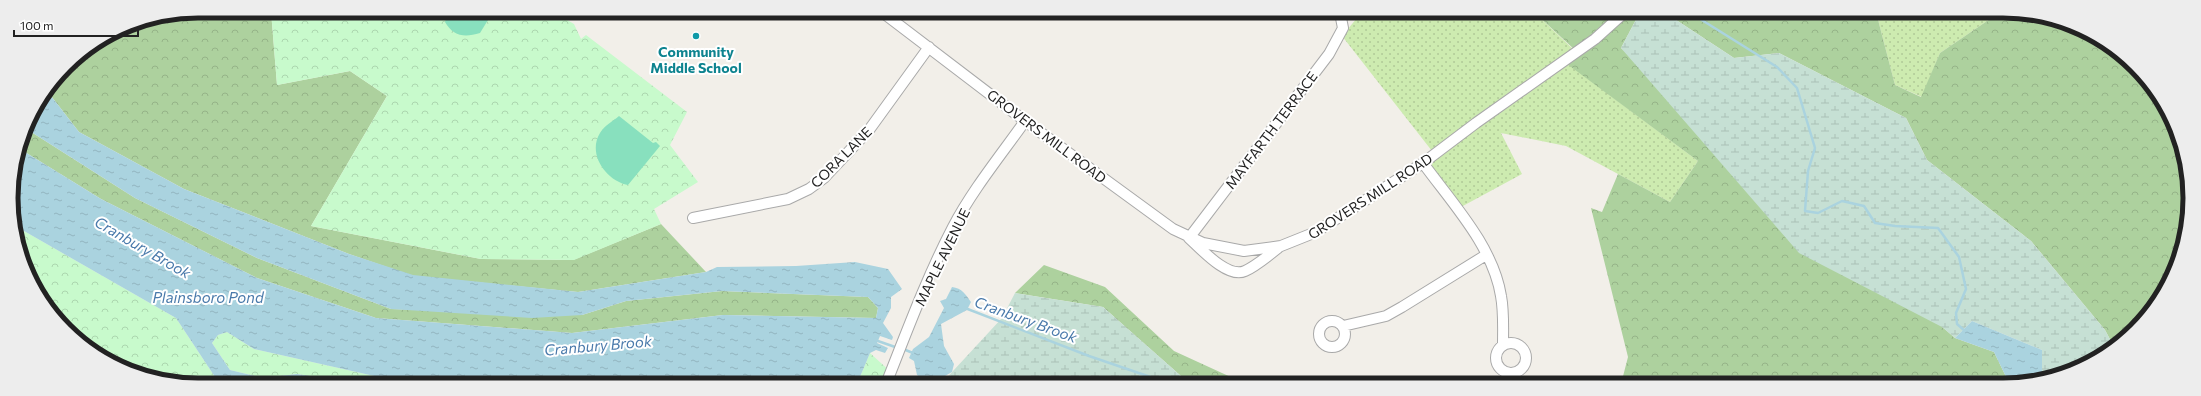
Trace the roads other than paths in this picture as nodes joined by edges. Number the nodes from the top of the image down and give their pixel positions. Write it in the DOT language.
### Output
graph roads {
  1 [pos="890,18"];
  2 [pos="1341,18"];
  3 [pos="1618,18"];
  4 [pos="929,47"];
  5 [pos="1025,121"];
  6 [pos="1423,163"];
  7 [pos="693,218"];
  8 [pos="1189,238"];
  9 [pos="1282,246"];
  10 [pos="1486,255"];
  11 [pos="1343,326"];
  12 [pos="1503,345"];
  13 [pos="888,378"];
  1 -- 4 [label="street, GROVERS MILL ROAD"];
  2 -- 8 [label="street, MAYFARTH TERRACE"];
  3 -- 6 [label="street, GROVERS MILL ROAD"];
  4 -- 5 [label="street, GROVERS MILL ROAD"];
  4 -- 7 [label="street, CORA LANE"];
  5 -- 8 [label="street, GROVERS MILL ROAD"];
  5 -- 13 [label="street, MAPLE AVENUE"];
  6 -- 9 [label="street, GROVERS MILL ROAD"];
  6 -- 10 [label="street"];
  8 -- 9 [label="street, GROVERS MILL ROAD"];
  8 -- 9 [label="street"];
  10 -- 11 [label="street"];
  10 -- 12 [label="street"];
}
